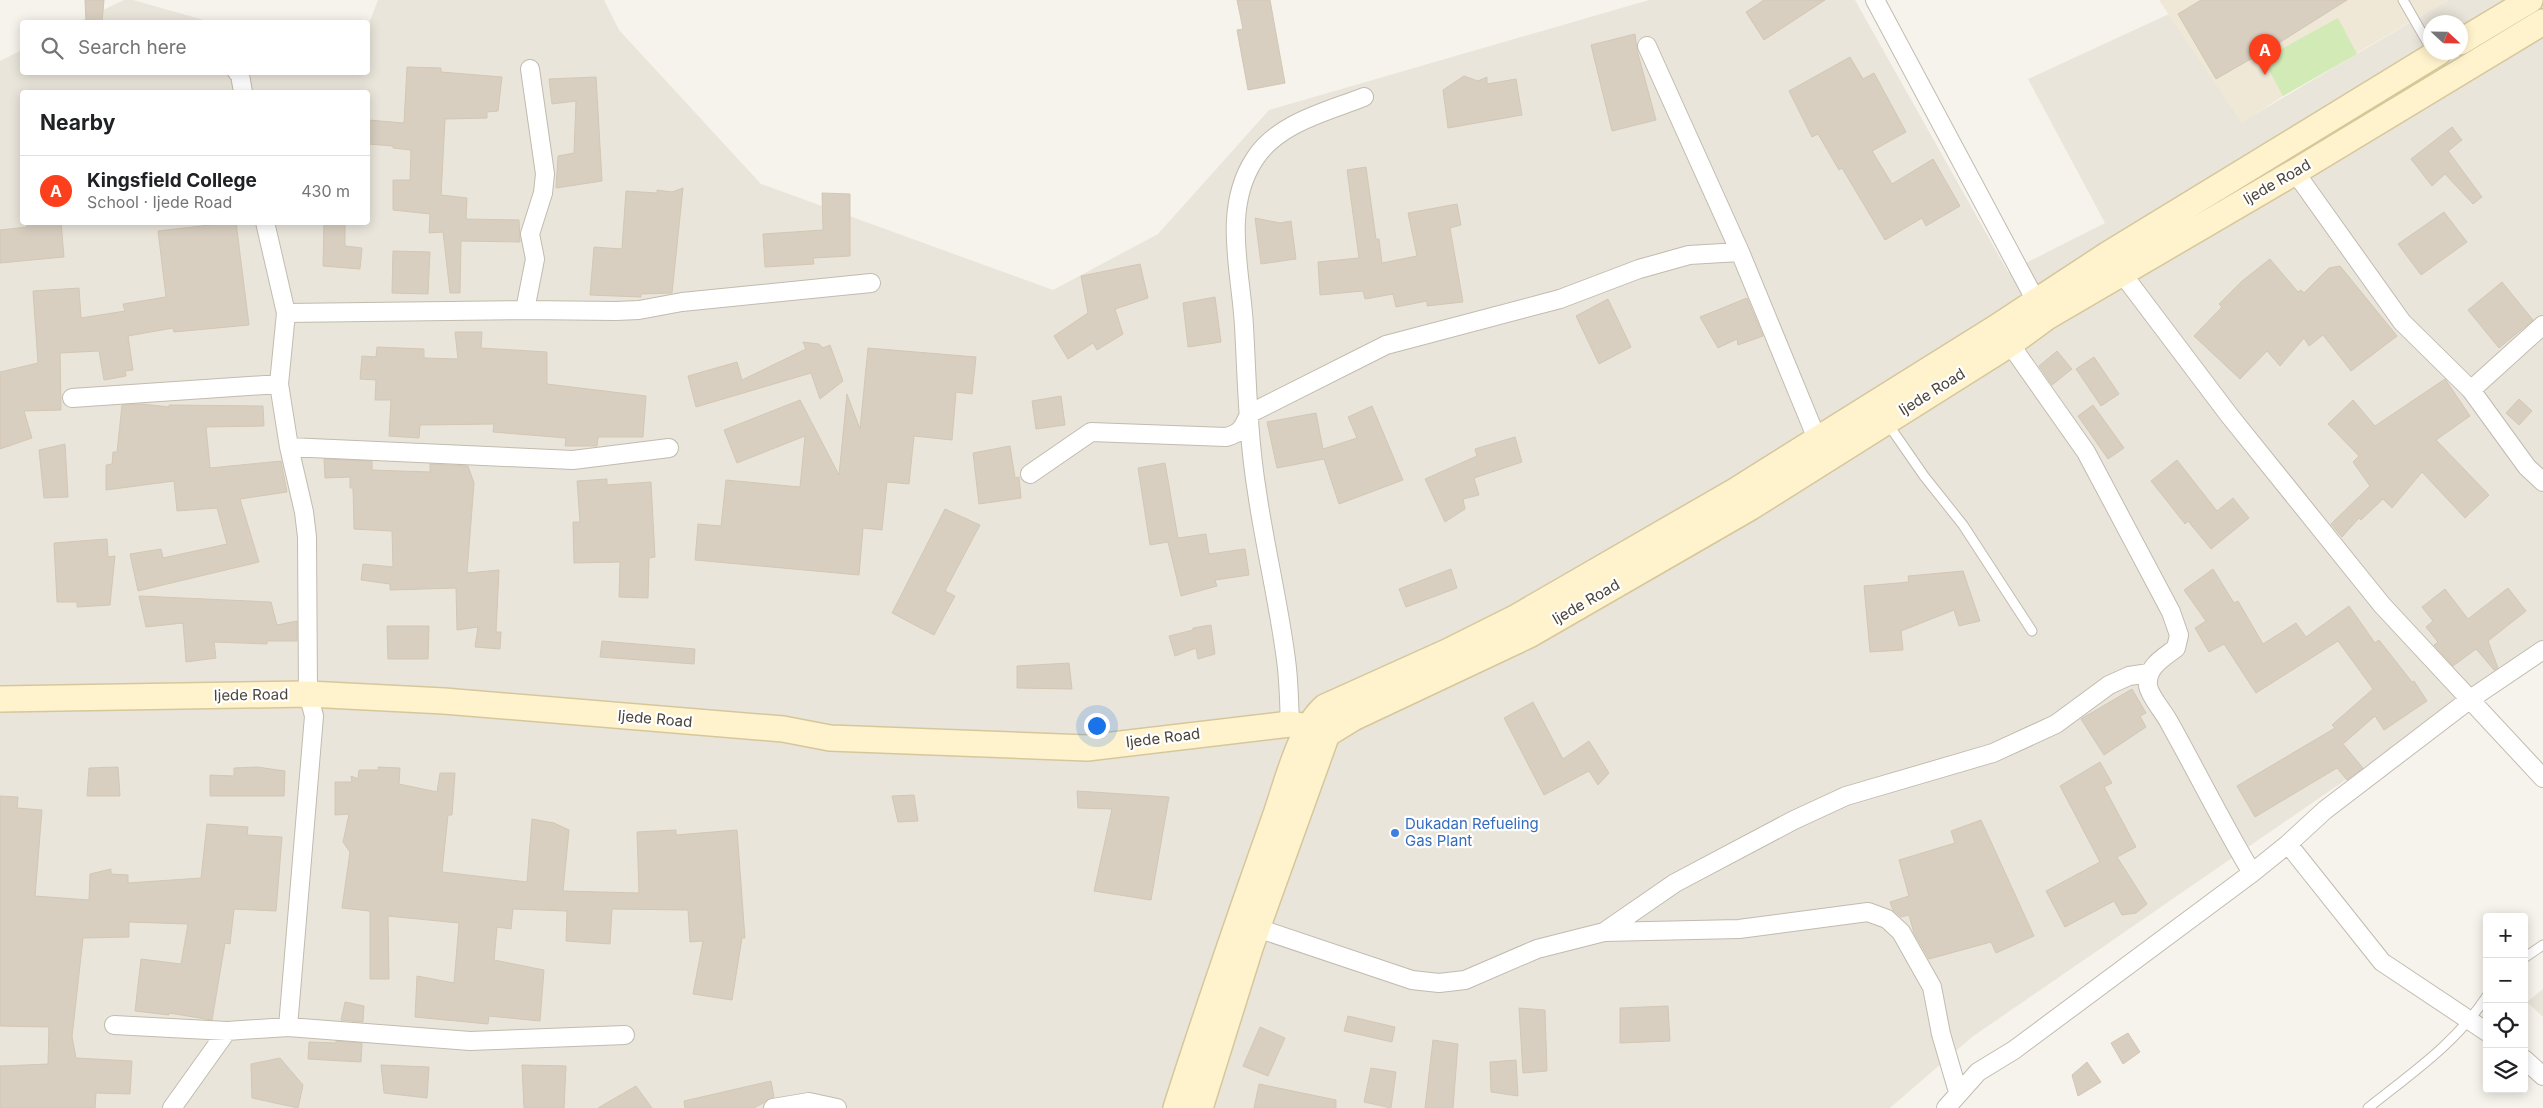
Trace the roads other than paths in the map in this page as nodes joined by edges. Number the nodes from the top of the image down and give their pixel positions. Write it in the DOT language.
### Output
graph roads {
  1 [pos="1875,0"];
  2 [pos="2403,0"];
  3 [pos="2530,0"];
  4 [pos="2541,28"];
  5 [pos="2468,37"];
  6 [pos="1647,46"];
  7 [pos="2437,61"];
  8 [pos="530,69"];
  9 [pos="240,75"];
  10 [pos="242,90"];
  11 [pos="1364,97"];
  12 [pos="2295,172"];
  13 [pos="266,225"];
  14 [pos="1740,252"];
  15 [pos="2121,272"];
  16 [pos="871,283"];
  17 [pos="2036,301"];
  18 [pos="525,310"];
  19 [pos="286,313"];
  20 [pos="2543,325"];
  21 [pos="2010,344"];
  22 [pos="279,384"];
  23 [pos="2471,390"];
  24 [pos="72,398"];
  25 [pos="1879,413"];
  26 [pos="1249,414"];
  27 [pos="1817,439"];
  28 [pos="288,447"];
  29 [pos="669,448"];
  30 [pos="1030,474"];
  31 [pos="2543,482"];
  32 [pos="2032,631"];
  33 [pos="2543,650"];
  34 [pos="2149,673"];
  35 [pos="308,694"];
  36 [pos="0,699"];
  37 [pos="2469,700"];
  38 [pos="1309,728"];
  39 [pos="2543,778"];
  40 [pos="2288,844"];
  41 [pos="2252,873"];
  42 [pos="1257,928"];
  43 [pos="1604,932"];
  44 [pos="2543,945"];
  45 [pos="2528,955"];
  46 [pos="2483,1002"];
  47 [pos="2470,1021"];
  48 [pos="114,1025"];
  49 [pos="288,1026"];
  50 [pos="2483,1029"];
  51 [pos="226,1031"];
  52 [pos="625,1035"];
  53 [pos="2528,1063"];
  54 [pos="2543,1076"];
  55 [pos="1958,1092"];
  56 [pos="172,1108"];
  57 [pos="773,1108"];
  58 [pos="837,1108"];
  59 [pos="1176,1108"];
  60 [pos="1200,1108"];
  61 [pos="1946,1108"];
  62 [pos="2368,1108"];
  1 -- 17 [label="street"];
  2 -- 7 [label="lane"];
  3 -- 5 [label="main road"];
  4 -- 7 [label="main road, Ijede Road"];
  6 -- 14 [label="street"];
  7 -- 12 [label="main road, Ijede Road"];
  7 -- 17 [label="main road, Ijede Road"];
  8 -- 18 [label="street"];
  9 -- 10 [label="street"];
  11 -- 26 [label="street"];
  12 -- 15 [label="main road, Ijede Road"];
  12 -- 23 [label="street"];
  13 -- 19 [label="street"];
  14 -- 26 [label="street"];
  14 -- 27 [label="street"];
  15 -- 21 [label="main road, Ijede Road"];
  15 -- 37 [label="street"];
  16 -- 18 [label="street"];
  17 -- 25 [label="main road, Ijede Road"];
  18 -- 19 [label="street"];
  19 -- 22 [label="street"];
  20 -- 23 [label="street"];
  21 -- 25 [label="main road, Ijede Road"];
  21 -- 34 [label="street"];
  22 -- 24 [label="street"];
  22 -- 28 [label="street"];
  23 -- 31 [label="street"];
  25 -- 27 [label="main road, Ijede Road"];
  25 -- 32 [label="lane"];
  25 -- 38 [label="main road, Ijede Road"];
  26 -- 30 [label="street"];
  26 -- 38 [label="street"];
  27 -- 38 [label="main road, Ijede Road"];
  28 -- 29 [label="street"];
  28 -- 35 [label="street"];
  33 -- 37 [label="street"];
  34 -- 41 [label="street"];
  34 -- 43 [label="street"];
  35 -- 36 [label="main road, Ijede Road"];
  35 -- 38 [label="main road, Ijede Road"];
  35 -- 49 [label="street"];
  37 -- 39 [label="street"];
  37 -- 40 [label="street"];
  38 -- 42 [label="main road"];
  38 -- 59 [label="main road"];
  40 -- 41 [label="street"];
  40 -- 47 [label="street"];
  41 -- 55 [label="street"];
  42 -- 43 [label="street"];
  42 -- 60 [label="main road"];
  43 -- 55 [label="street"];
  44 -- 45 [label="lane"];
  46 -- 47 [label="lane"];
  47 -- 50 [label="street"];
  47 -- 62 [label="lane"];
  48 -- 51 [label="street"];
  49 -- 51 [label="street"];
  49 -- 52 [label="street"];
  51 -- 56 [label="street"];
  53 -- 54 [label="street"];
  55 -- 61 [label="street"];
  57 -- 58 [label="street"];
}
